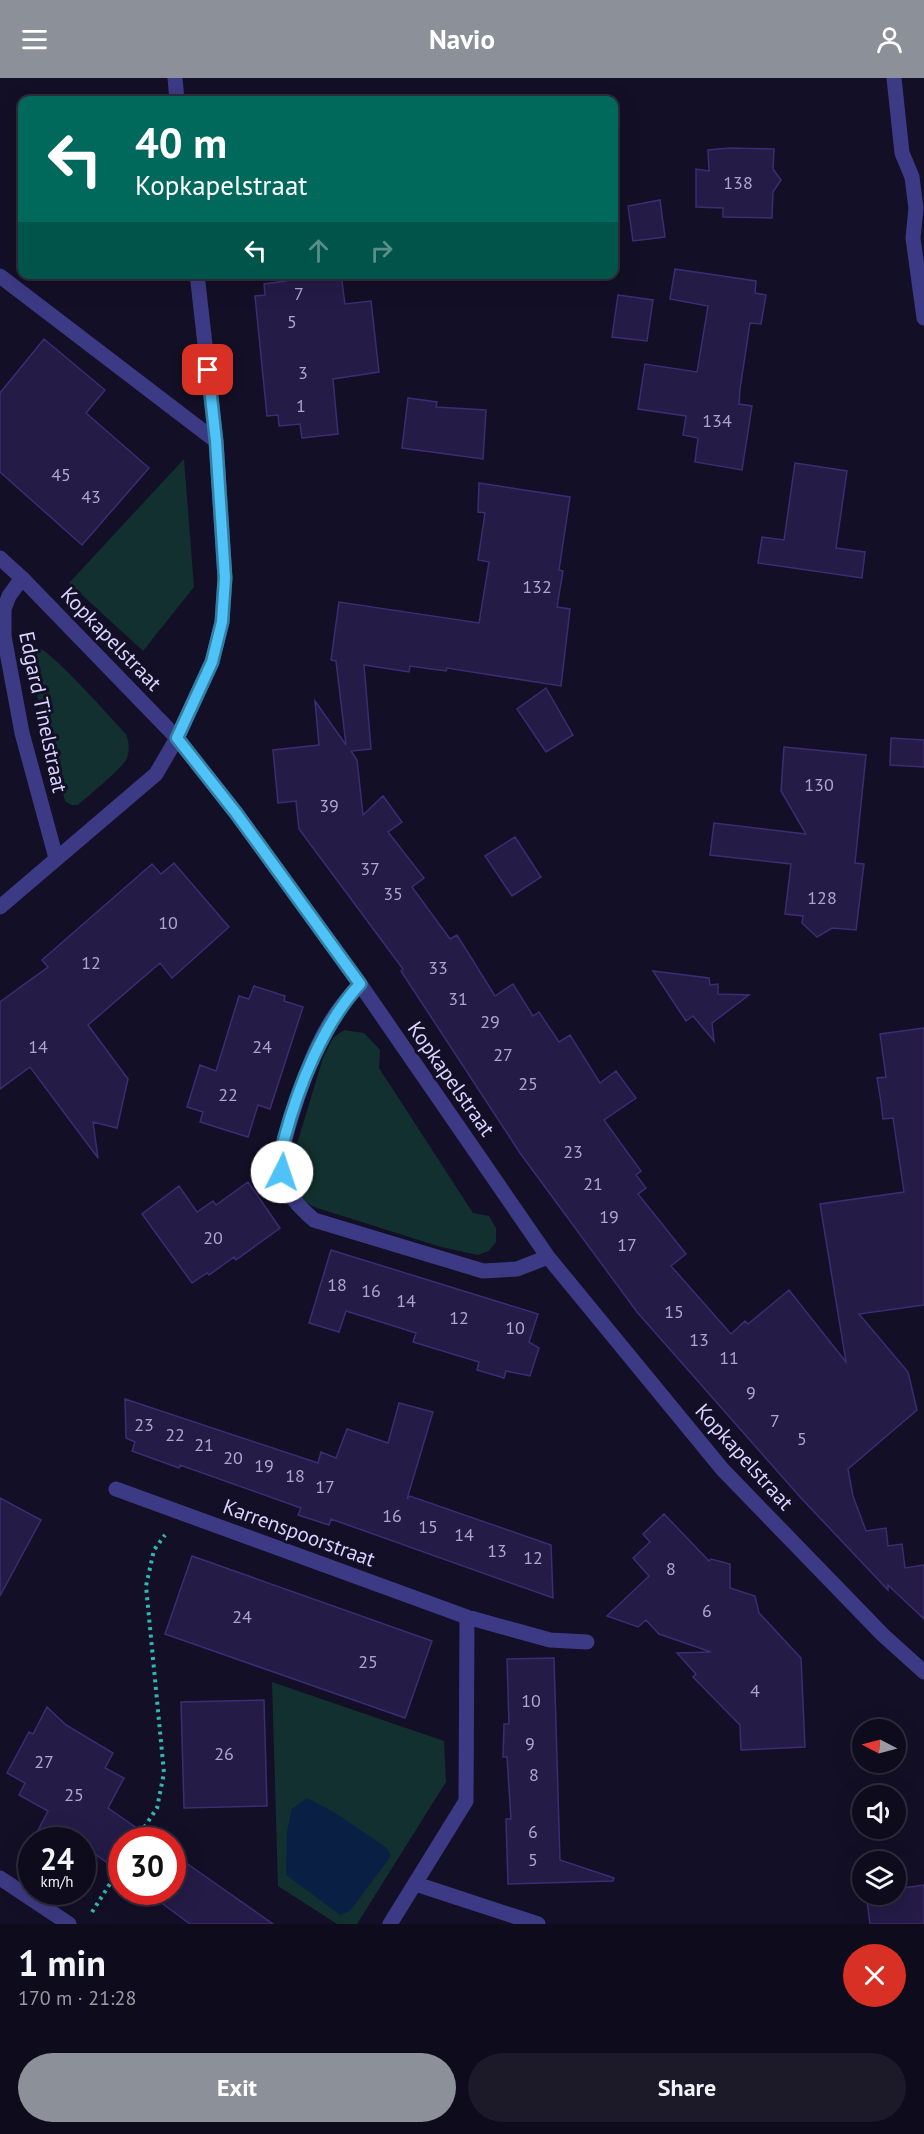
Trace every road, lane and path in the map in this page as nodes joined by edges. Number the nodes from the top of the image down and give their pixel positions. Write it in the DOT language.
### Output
graph roads {
  1 [pos="175,78"];
  2 [pos="894,78"];
  3 [pos="177,96"];
  4 [pos="0,276"];
  5 [pos="198,279"];
  6 [pos="924,318"];
  7 [pos="216,441"];
  8 [pos="0,558"];
  9 [pos="22,578"];
  10 [pos="177,738"];
  11 [pos="56,858"];
  12 [pos="0,907"];
  13 [pos="360,984"];
  14 [pos="548,1257"];
  15 [pos="116,1489"];
  16 [pos="182,1512"];
  17 [pos="467,1617"];
  18 [pos="587,1642"];
  19 [pos="924,1672"];
  20 [pos="145,1827"];
  21 [pos="0,1878"];
  22 [pos="416,1884"];
  23 [pos="108,1887"];
  24 [pos="91,1914"];
  25 [pos="69,1924"];
  26 [pos="390,1924"];
  27 [pos="538,1924"];
  1 -- 3 [label="street"];
  2 -- 6 [label="street"];
  4 -- 7 [label="street"];
  5 -- 7 [label="street"];
  7 -- 10 [label="street"];
  8 -- 9 [label="street, Kopkapelstraat"];
  9 -- 10 [label="street, Kopkapelstraat"];
  9 -- 11 [label="street, Edgard Tinelstraat"];
  10 -- 11 [label="street"];
  10 -- 13 [label="street, Kopkapelstraat"];
  11 -- 12 [label="street"];
  13 -- 14 [label="street, Kopkapelstraat"];
  13 -- 14 [label="street"];
  14 -- 19 [label="street, Kopkapelstraat"];
  15 -- 16 [label="street, Karrenspoorstraat"];
  16 -- 17 [label="street, Karrenspoorstraat"];
  16 -- 20 [label="path"];
  17 -- 18 [label="street, Karrenspoorstraat"];
  17 -- 22 [label="street"];
  21 -- 25 [label="street"];
  22 -- 26 [label="street"];
  22 -- 27 [label="street"];
  23 -- 24 [label="path"];
}
